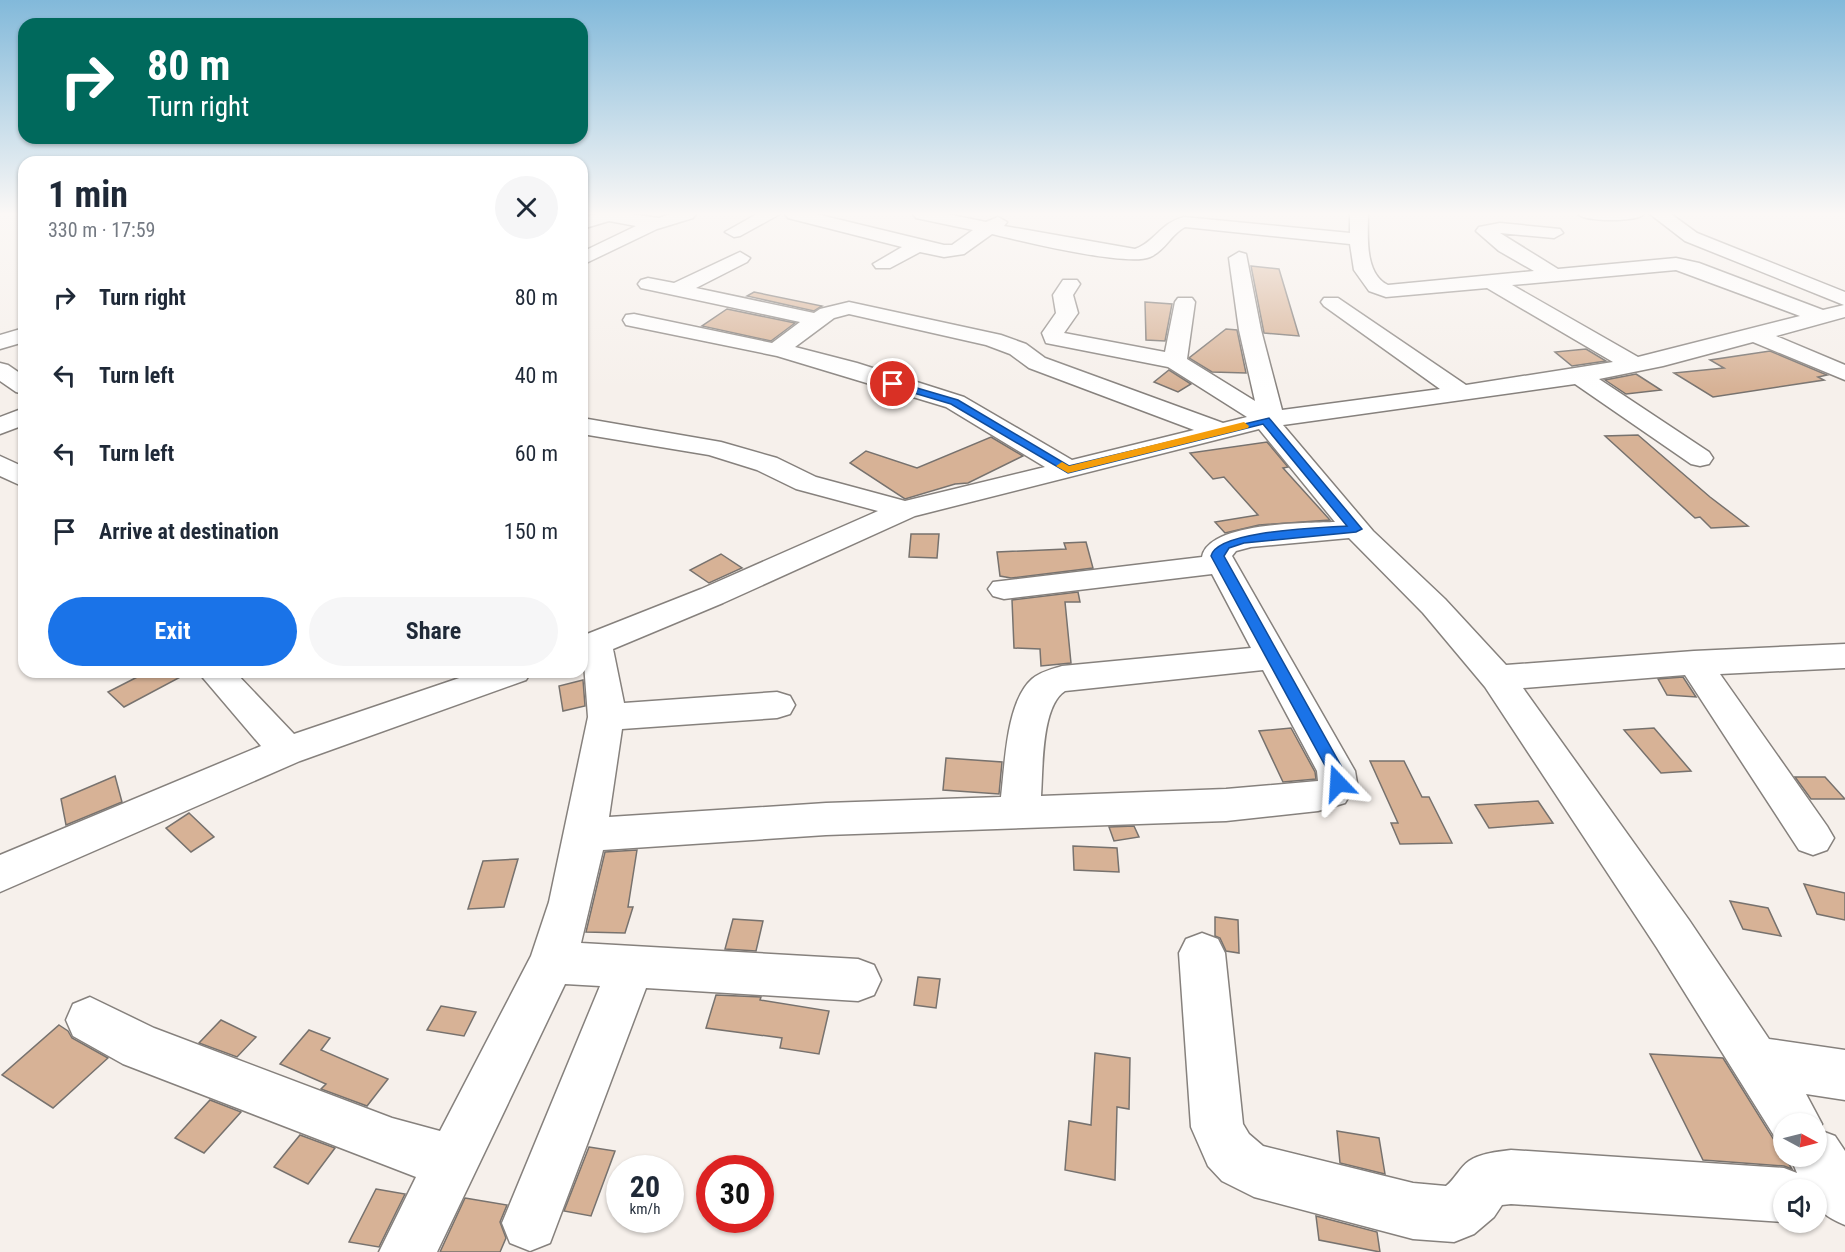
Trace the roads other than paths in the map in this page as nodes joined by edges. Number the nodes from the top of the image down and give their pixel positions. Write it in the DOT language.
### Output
graph roads {
  1 [pos="712,272"];
  2 [pos="1241,272"];
  3 [pos="1365,272"];
  4 [pos="1550,272"];
  5 [pos="1587,272"];
  6 [pos="1706,272"];
  7 [pos="1779,272"];
  8 [pos="1554,275"];
  9 [pos="1490,281"];
  10 [pos="1070,284"];
  11 [pos="648,285"];
  12 [pos="677,290"];
  13 [pos="1845,299"];
  14 [pos="1331,302"];
  15 [pos="1185,303"];
  16 [pos="1833,314"];
  17 [pos="634,320"];
  18 [pos="819,320"];
  19 [pos="1753,334"];
  20 [pos="18,337"];
  21 [pos="0,342"];
  22 [pos="778,349"];
  23 [pos="1175,361"];
  24 [pos="1635,365"];
  25 [pos="0,370"];
  26 [pos="1845,373"];
  27 [pos="1579,376"];
  28 [pos="18,383"];
  29 [pos="1460,392"];
  30 [pos="18,418"];
  31 [pos="1268,420"];
  32 [pos="0,426"];
  33 [pos="588,427"];
  34 [pos="1221,431"];
  35 [pos="1700,458"];
  36 [pos="0,464"];
  37 [pos="1068,469"];
  38 [pos="18,475"];
  39 [pos="18,482"];
  40 [pos="0,490"];
  41 [pos="905,510"];
  42 [pos="1356,529"];
  43 [pos="1221,564"];
  44 [pos="1004,589"];
  45 [pos="589,647"];
  46 [pos="1845,656"];
  47 [pos="1274,657"];
  48 [pos="1694,663"];
  49 [pos="220,678"];
  50 [pos="497,678"];
  51 [pos="1497,678"];
  52 [pos="777,705"];
  53 [pos="606,717"];
  54 [pos="287,751"];
  55 [pos="1019,814"];
  56 [pos="584,835"];
  57 [pos="1813,838"];
  58 [pos="0,874"];
  59 [pos="1202,953"];
  60 [pos="552,962"];
  61 [pos="631,967"];
  62 [pos="858,980"];
  63 [pos="90,1020"];
  64 [pos="1755,1061"];
  65 [pos="1845,1075"];
  66 [pos="1789,1113"];
  67 [pos="454,1162"];
  68 [pos="1824,1167"];
  69 [pos="1773,1194"];
  70 [pos="1827,1197"];
  71 [pos="530,1223"];
  72 [pos="407,1252"];
  1 -- 12 [label="street"];
  2 -- 31 [label="street"];
  3 -- 9 [label="street"];
  4 -- 8 [label="street"];
  5 -- 8 [label="street"];
  6 -- 16 [label="street"];
  7 -- 13 [label="street"];
  8 -- 9 [label="street"];
  9 -- 24 [label="street"];
  10 -- 23 [label="street"];
  11 -- 12 [label="street"];
  12 -- 18 [label="street"];
  14 -- 29 [label="street"];
  15 -- 23 [label="street"];
  16 -- 19 [label="street"];
  17 -- 22 [label="street"];
  18 -- 22 [label="street"];
  18 -- 34 [label="street"];
  19 -- 24 [label="street"];
  19 -- 26 [label="street"];
  20 -- 21 [label="street"];
  22 -- 37 [label="street"];
  23 -- 31 [label="street"];
  24 -- 27 [label="street"];
  25 -- 28 [label="street"];
  27 -- 29 [label="street"];
  27 -- 35 [label="street"];
  29 -- 31 [label="street"];
  30 -- 32 [label="street"];
  31 -- 34 [label="street"];
  31 -- 42 [label="street"];
  33 -- 41 [label="street"];
  34 -- 37 [label="street"];
  36 -- 38 [label="street"];
  37 -- 41 [label="street"];
  39 -- 40 [label="street"];
  41 -- 45 [label="street"];
  42 -- 43 [label="street"];
  42 -- 51 [label="street"];
  43 -- 44 [label="street"];
  43 -- 47 [label="street"];
  45 -- 53 [label="street"];
  46 -- 48 [label="street"];
  47 -- 55 [label="street"];
  47 -- 55 [label="street"];
  48 -- 51 [label="street"];
  48 -- 57 [label="street"];
  49 -- 54 [label="street"];
  50 -- 54 [label="street"];
  51 -- 64 [label="street"];
  52 -- 53 [label="street"];
  53 -- 56 [label="street"];
  54 -- 58 [label="street"];
  55 -- 56 [label="street"];
  56 -- 60 [label="street"];
  59 -- 69 [label="street"];
  60 -- 61 [label="street"];
  60 -- 67 [label="street"];
  61 -- 62 [label="street"];
  61 -- 71 [label="street"];
  63 -- 67 [label="street"];
  64 -- 65 [label="street"];
  64 -- 66 [label="street"];
  67 -- 72 [label="street"];
  68 -- 70 [label="street"];
}
